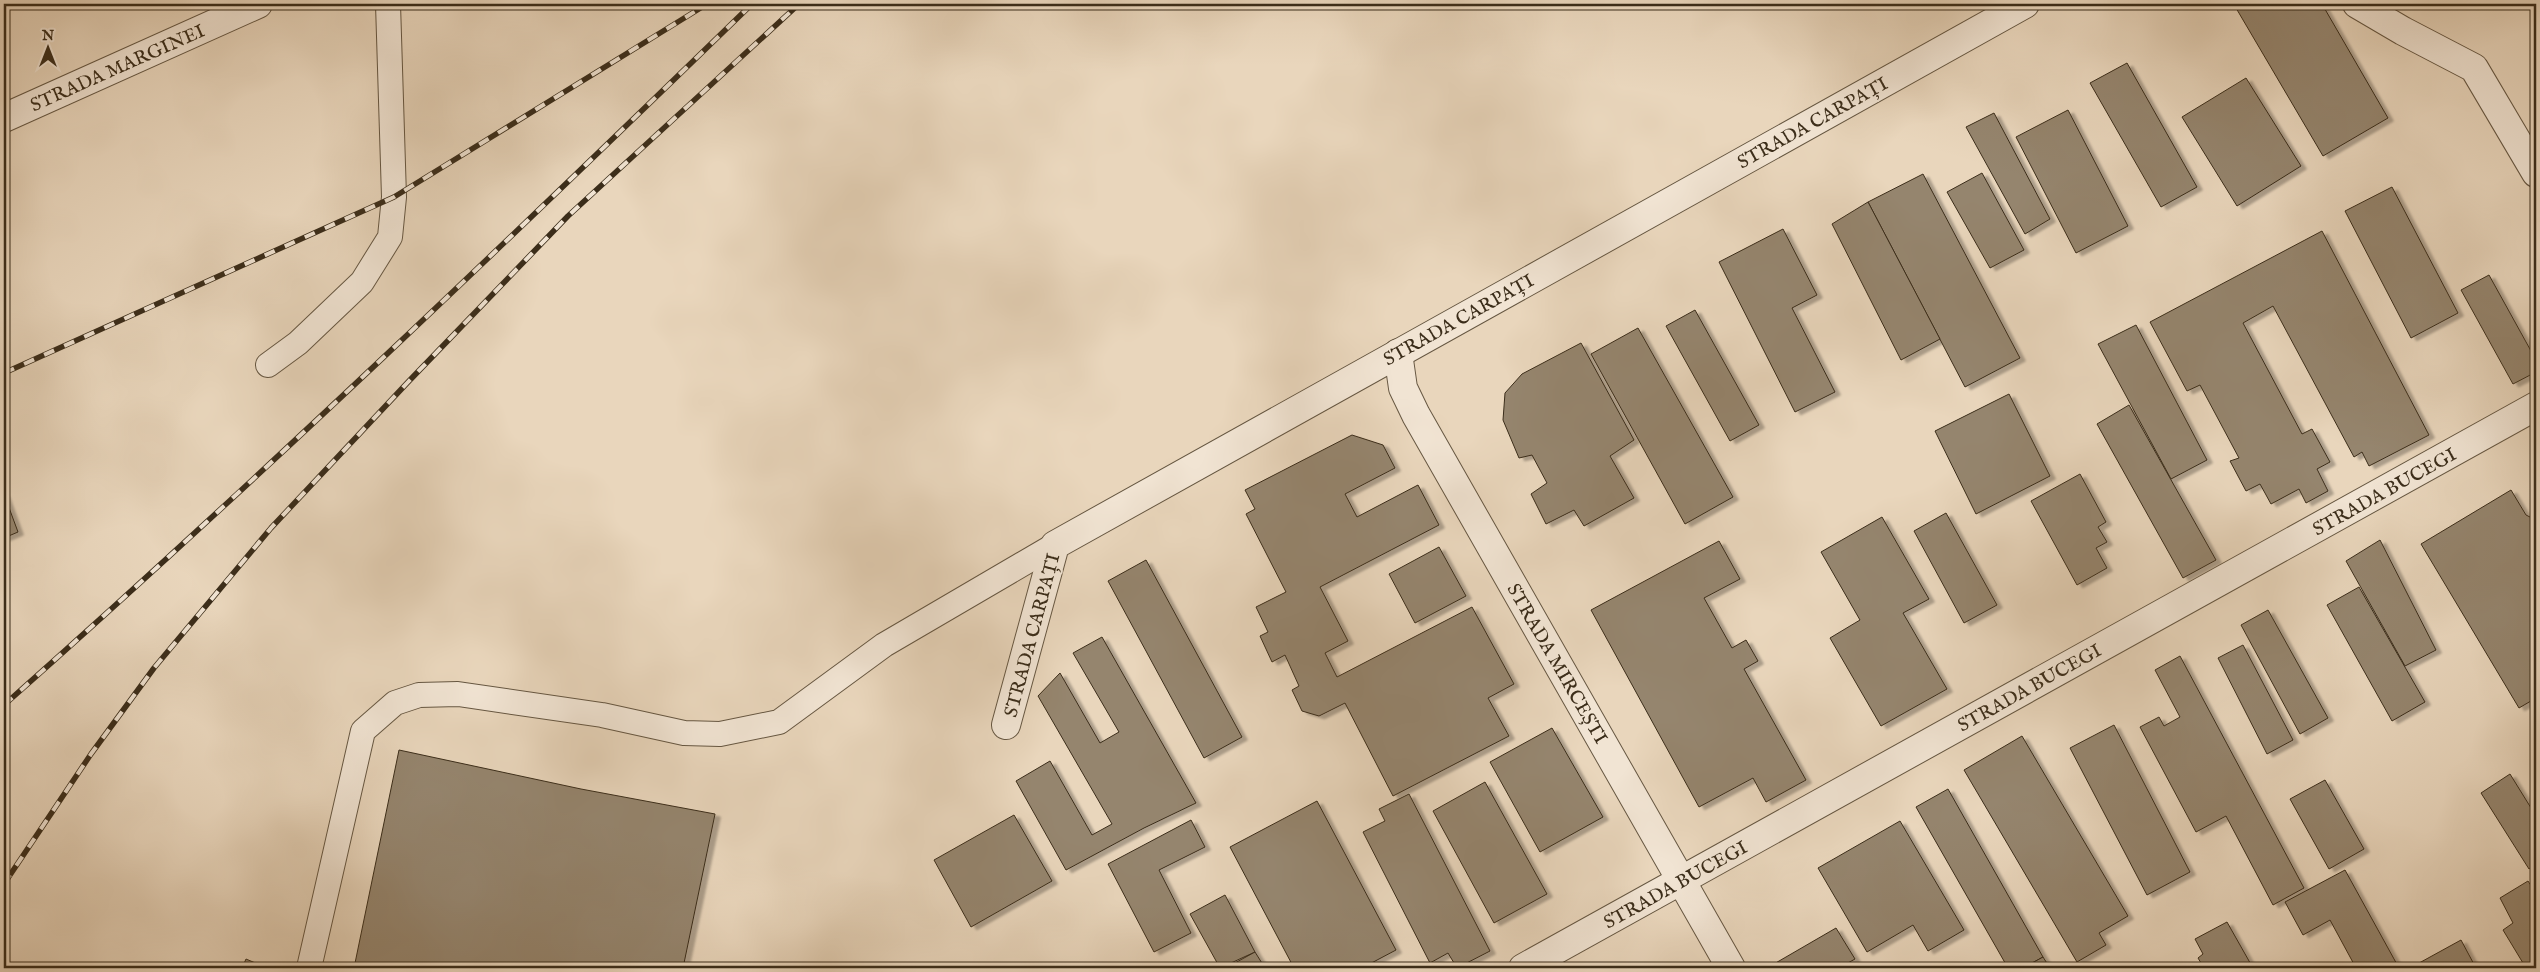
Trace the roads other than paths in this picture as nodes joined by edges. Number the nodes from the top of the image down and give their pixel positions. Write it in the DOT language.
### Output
graph roads {
  1 [pos="258,4"];
  2 [pos="388,4"];
  3 [pos="2025,4"];
  4 [pos="2357,4"];
  5 [pos="4,118"];
  6 [pos="2536,173"];
  7 [pos="1398,353"];
  8 [pos="268,365"];
  9 [pos="2536,406"];
  10 [pos="1055,544"];
  11 [pos="1006,725"];
  12 [pos="1682,881"];
  13 [pos="309,968"];
  14 [pos="1523,968"];
  15 [pos="1731,968"];
  1 -- 5 [label="street, STRADA MARGINEI"];
  2 -- 8 [label="lane"];
  3 -- 7 [label="street, STRADA CARPAȚI"];
  4 -- 6 [label="street"];
  7 -- 10 [label="street, STRADA CARPAȚI"];
  7 -- 12 [label="street, STRADA MIRCEȘTI"];
  9 -- 12 [label="street, STRADA BUCEGI"];
  10 -- 11 [label="street, STRADA CARPAȚI"];
  10 -- 13 [label="lane"];
  12 -- 14 [label="street, STRADA BUCEGI"];
  12 -- 15 [label="street, STRADA MIRCEȘTI"];
}
